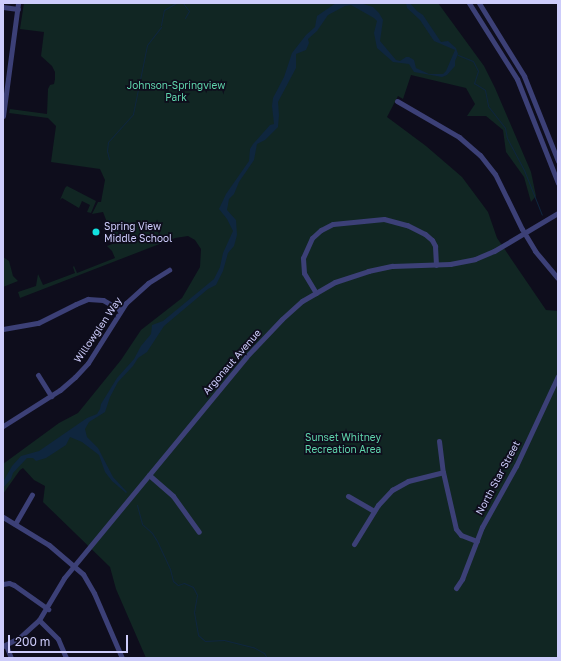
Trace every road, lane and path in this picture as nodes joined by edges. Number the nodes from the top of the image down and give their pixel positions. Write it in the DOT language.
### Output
graph roads {
  1 [pos="18,3"];
  2 [pos="469,3"];
  3 [pos="479,3"];
  4 [pos="3,7"];
  5 [pos="18,9"];
  6 [pos="398,101"];
  7 [pos="4,107"];
  8 [pos="3,116"];
  9 [pos="558,161"];
  10 [pos="558,183"];
  11 [pos="558,213"];
  12 [pos="524,233"];
  13 [pos="436,265"];
  14 [pos="169,270"];
  15 [pos="558,278"];
  16 [pos="316,293"];
  17 [pos="120,310"];
  18 [pos="3,330"];
  19 [pos="38,375"];
  20 [pos="558,376"];
  21 [pos="51,396"];
  22 [pos="3,426"];
  23 [pos="439,441"];
  24 [pos="443,472"];
  25 [pos="149,475"];
  26 [pos="32,495"];
  27 [pos="348,496"];
  28 [pos="374,511"];
  29 [pos="3,517"];
  30 [pos="15,524"];
  31 [pos="199,532"];
  32 [pos="477,540"];
  33 [pos="354,544"];
  34 [pos="74,566"];
  35 [pos="3,584"];
  36 [pos="456,588"];
  37 [pos="48,608"];
  38 [pos="39,620"];
  39 [pos="4,646"];
  40 [pos="11,658"];
  41 [pos="66,658"];
  42 [pos="122,658"];
  1 -- 5 [label="street"];
  2 -- 10 [label="street"];
  3 -- 9 [label="street"];
  4 -- 5 [label="street"];
  5 -- 7 [label="street"];
  6 -- 12 [label="street"];
  7 -- 8 [label="street"];
  11 -- 12 [label="street, Argonaut Avenue"];
  12 -- 13 [label="street, Argonaut Avenue"];
  12 -- 15 [label="street"];
  13 -- 16 [label="street, Argonaut Avenue"];
  13 -- 16 [label="street"];
  14 -- 17 [label="street, Willowglen Way"];
  16 -- 25 [label="street, Argonaut Avenue"];
  17 -- 18 [label="street"];
  17 -- 21 [label="street, Willowglen Way"];
  19 -- 21 [label="street"];
  20 -- 32 [label="street, North Star Street"];
  21 -- 22 [label="street, Willowglen Way"];
  23 -- 24 [label="street"];
  24 -- 28 [label="street"];
  24 -- 32 [label="street"];
  25 -- 31 [label="street"];
  25 -- 34 [label="street, Argonaut Avenue"];
  26 -- 30 [label="street"];
  27 -- 28 [label="street"];
  28 -- 33 [label="street"];
  29 -- 30 [label="street"];
  30 -- 34 [label="street"];
  32 -- 36 [label="street, North Star Street"];
  34 -- 37 [label="street, Argonaut Avenue"];
  34 -- 42 [label="street"];
  35 -- 37 [label="street"];
  37 -- 38 [label="street, Argonaut Avenue"];
  38 -- 39 [label="street, Argonaut Avenue"];
  38 -- 41 [label="street"];
  39 -- 40 [label="street"];
}
